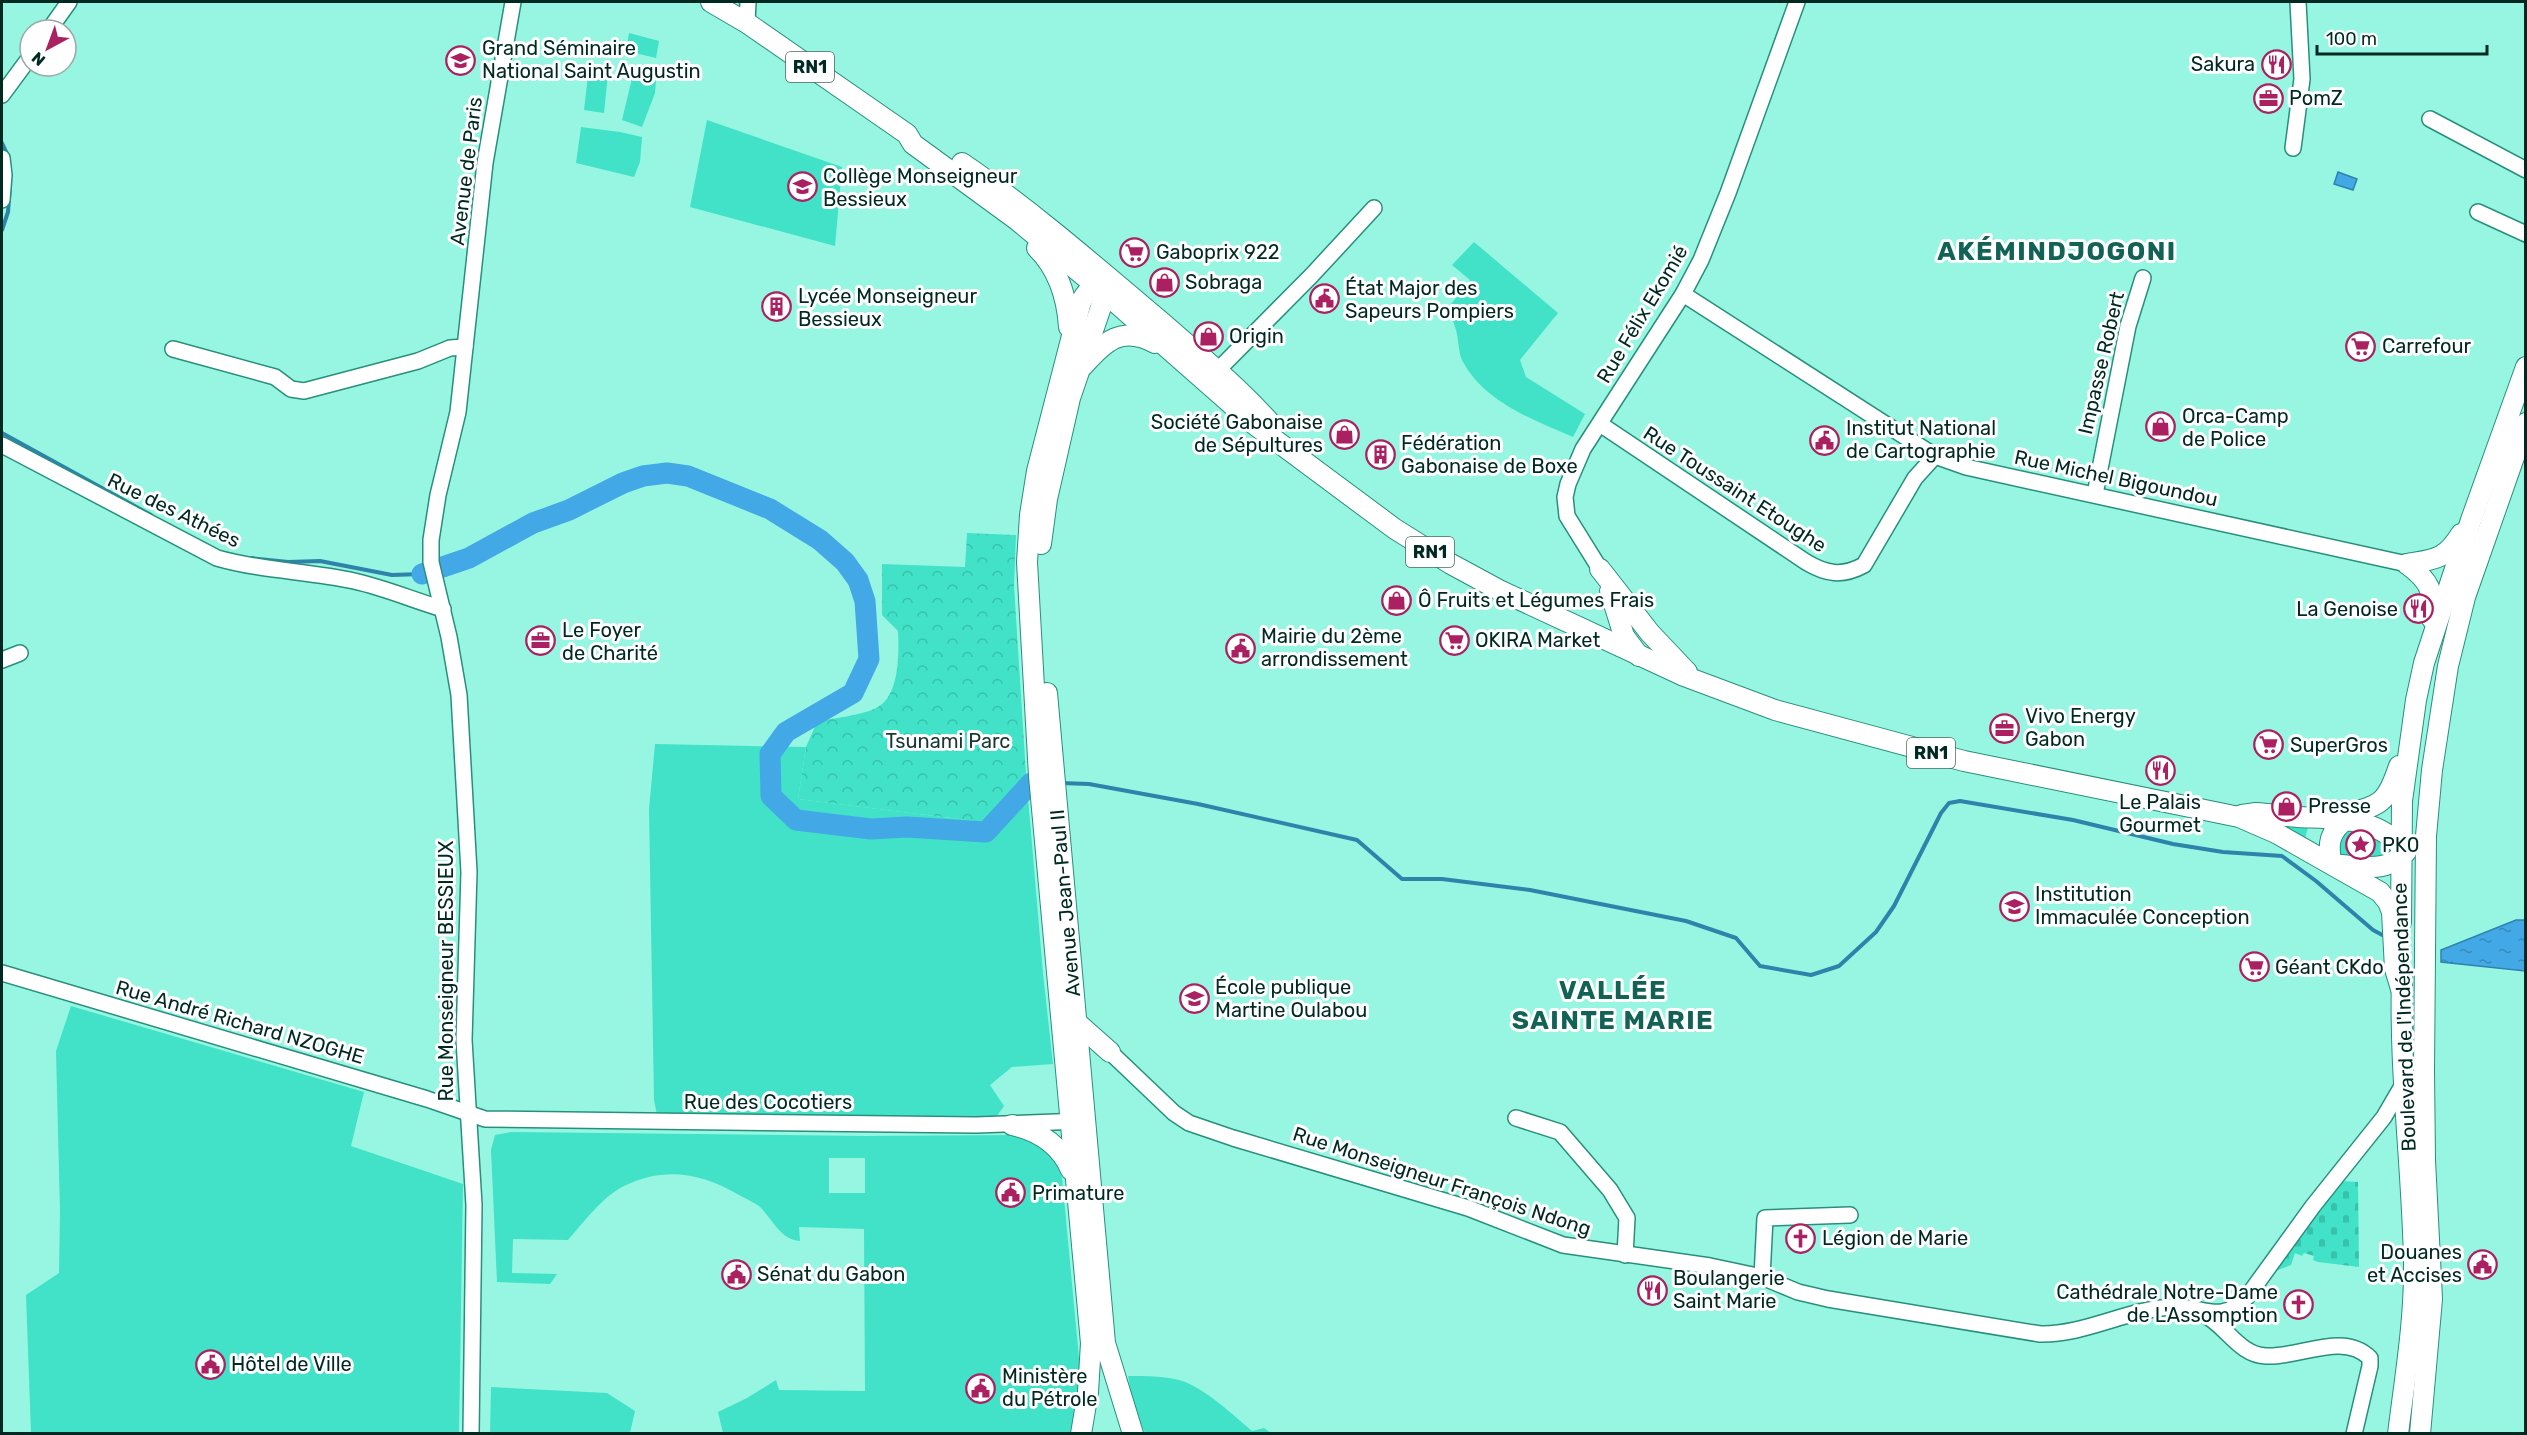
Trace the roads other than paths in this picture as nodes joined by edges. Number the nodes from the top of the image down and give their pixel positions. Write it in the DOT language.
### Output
graph roads {
  1 [pos="69,2"];
  2 [pos="513,2"];
  3 [pos="711,2"];
  4 [pos="747,2"];
  5 [pos="1797,2"];
  6 [pos="2298,2"];
  7 [pos="58,18"];
  8 [pos="747,23"];
  9 [pos="18,73"];
  10 [pos="2,95"];
  11 [pos="2430,119"];
  12 [pos="907,134"];
  13 [pos="2293,148"];
  14 [pos="2,158"];
  15 [pos="2526,170"];
  16 [pos="975,188"];
  17 [pos="1010,198"];
  18 [pos="2,200"];
  19 [pos="1374,208"];
  20 [pos="2478,212"];
  21 [pos="2526,234"];
  22 [pos="2143,278"];
  23 [pos="1099,288"];
  24 [pos="1683,294"];
  25 [pos="1070,345"];
  26 [pos="465,347"];
  27 [pos="172,349"];
  28 [pos="1173,353"];
  29 [pos="2526,367"];
  30 [pos="1210,372"];
  31 [pos="1078,373"];
  32 [pos="2526,423"];
  33 [pos="1600,424"];
  34 [pos="2,445"];
  35 [pos="1935,456"];
  36 [pos="2095,494"];
  37 [pos="2471,520"];
  38 [pos="431,562"];
  39 [pos="2407,564"];
  40 [pos="1600,569"];
  41 [pos="2465,597"];
  42 [pos="1621,602"];
  43 [pos="443,609"];
  44 [pos="1576,627"];
  45 [pos="2432,634"];
  46 [pos="1630,650"];
  47 [pos="20,652"];
  48 [pos="2,660"];
  49 [pos="1693,679"];
  50 [pos="2412,727"];
  51 [pos="1048,782"];
  52 [pos="2239,817"];
  53 [pos="2314,817"];
  54 [pos="2341,818"];
  55 [pos="2308,851"];
  56 [pos="2402,851"];
  57 [pos="2332,864"];
  58 [pos="2402,920"];
  59 [pos="2404,956"];
  60 [pos="2,973"];
  61 [pos="1075,1021"];
  62 [pos="1110,1052"];
  63 [pos="1079,1066"];
  64 [pos="2405,1081"];
  65 [pos="2424,1089"];
  66 [pos="467,1112"];
  67 [pos="1516,1118"];
  68 [pos="1077,1121"];
  69 [pos="1012,1125"];
  70 [pos="2375,1128"];
  71 [pos="2407,1130"];
  72 [pos="1076,1184"];
  73 [pos="1850,1215"];
  74 [pos="1624,1255"];
  75 [pos="1762,1276"];
  76 [pos="2190,1309"];
  77 [pos="2426,1366"];
  78 [pos="2402,1432"];
  79 [pos="471,1434"];
  80 [pos="1081,1434"];
  81 [pos="1133,1434"];
  82 [pos="2354,1434"];
  83 [pos="2420,1434"];
  1 -- 7 [label="street"];
  2 -- 26 [label="street, Avenue de Paris"];
  3 -- 8 [label="main road, RN1"];
  4 -- 8 [label="street"];
  5 -- 24 [label="street, Rue Félix Ekomié"];
  6 -- 13 [label="street"];
  8 -- 12 [label="main road, RN1"];
  9 -- 10 [label="street"];
  11 -- 15 [label="street"];
  12 -- 16 [label="main road, RN1"];
  12 -- 17 [label="main road, RN1"];
  14 -- 18 [label="street"];
  16 -- 23 [label="main road, RN1"];
  16 -- 25 [label="main road"];
  17 -- 23 [label="main road"];
  17 -- 30 [label="main road, RN1"];
  19 -- 30 [label="street"];
  20 -- 21 [label="street"];
  22 -- 36 [label="street, Impasse Robert"];
  23 -- 25 [label="main road, Avenue Jean-Paul II"];
  23 -- 28 [label="main road, RN1"];
  23 -- 30 [label="main road"];
  23 -- 31 [label="main road, Avenue Jean-Paul II"];
  24 -- 33 [label="street, Rue Félix Ekomié"];
  24 -- 35 [label="street, Rue Michel Bigoundou"];
  25 -- 51 [label="main road, Avenue Jean-Paul II"];
  26 -- 27 [label="street"];
  26 -- 38 [label="street, Avenue de Paris"];
  28 -- 30 [label="main road, RN1"];
  28 -- 31 [label="main road"];
  29 -- 37 [label="main road, Boulevard de l'Indépendance"];
  30 -- 44 [label="main road, RN1"];
  31 -- 51 [label="main road, Avenue Jean-Paul II"];
  32 -- 41 [label="main road, Boulevard de l'Indépendance"];
  33 -- 35 [label="street, Rue Toussaint Etoughe"];
  33 -- 40 [label="street, Rue Félix Ekomié"];
  34 -- 43 [label="street, Rue des Athées"];
  35 -- 36 [label="street, Rue Michel Bigoundou"];
  36 -- 39 [label="street, Rue Michel Bigoundou"];
  37 -- 39 [label="main road"];
  37 -- 45 [label="main road, Boulevard de l'Indépendance"];
  38 -- 43 [label="street, Rue Monseigneur BESSIEUX"];
  39 -- 45 [label="main road"];
  40 -- 42 [label="main road"];
  41 -- 56 [label="main road"];
  41 -- 65 [label="main road, Boulevard de l'Indépendance"];
  42 -- 44 [label="main road"];
  42 -- 46 [label="main road"];
  42 -- 49 [label="main road"];
  43 -- 66 [label="street, Rue Monseigneur BESSIEUX"];
  44 -- 46 [label="main road, RN1"];
  45 -- 50 [label="main road, Boulevard de l'Indépendance"];
  46 -- 49 [label="main road, RN1"];
  47 -- 48 [label="street"];
  49 -- 52 [label="main road, RN1"];
  50 -- 54 [label="main road"];
  50 -- 56 [label="main road, Boulevard de l'Indépendance"];
  51 -- 61 [label="main road, Avenue Jean-Paul II"];
  51 -- 68 [label="main road, Avenue Jean-Paul II"];
  52 -- 53 [label="main road, RN1"];
  52 -- 55 [label="main road, RN1"];
  53 -- 54 [label="main road, RN1"];
  53 -- 55 [label="main road"];
  54 -- 56 [label="main road, RN1"];
  54 -- 57 [label="main road"];
  55 -- 57 [label="main road, RN1"];
  56 -- 57 [label="main road, RN1"];
  56 -- 58 [label="main road, Boulevard de l'Indépendance"];
  57 -- 58 [label="main road"];
  58 -- 59 [label="main road, Boulevard de l'Indépendance"];
  59 -- 64 [label="main road, Boulevard de l'Indépendance"];
  59 -- 65 [label="main road"];
  60 -- 66 [label="street, Rue André Richard NZOGHE"];
  61 -- 62 [label="main road"];
  61 -- 63 [label="main road, Avenue Jean-Paul II"];
  62 -- 63 [label="main road"];
  62 -- 74 [label="street, Rue Monseigneur François Ndong"];
  63 -- 68 [label="main road, Avenue Jean-Paul II"];
  64 -- 70 [label="street, Rue Monseigneur François Ndong"];
  64 -- 71 [label="main road, Boulevard de l'Indépendance"];
  65 -- 77 [label="main road, Boulevard de l'Indépendance"];
  66 -- 69 [label="street, Rue des Cocotiers"];
  66 -- 79 [label="street, Rue Monseigneur BESSIEUX"];
  67 -- 74 [label="street"];
  68 -- 69 [label="street, Rue des Cocotiers"];
  68 -- 72 [label="main road, Avenue Jean-Paul II"];
  68 -- 81 [label="main road, Avenue Jean-Paul II"];
  69 -- 72 [label="main road"];
  70 -- 71 [label="street"];
  70 -- 76 [label="street, Rue Monseigneur François Ndong"];
  71 -- 78 [label="main road, Boulevard de l'Indépendance"];
  72 -- 80 [label="main road, Avenue Jean-Paul II"];
  73 -- 75 [label="street"];
  74 -- 75 [label="street, Rue Monseigneur François Ndong"];
  75 -- 76 [label="street, Rue Monseigneur François Ndong"];
  76 -- 82 [label="street"];
  77 -- 78 [label="main road"];
  77 -- 83 [label="main road, Boulevard de l'Indépendance"];
}
